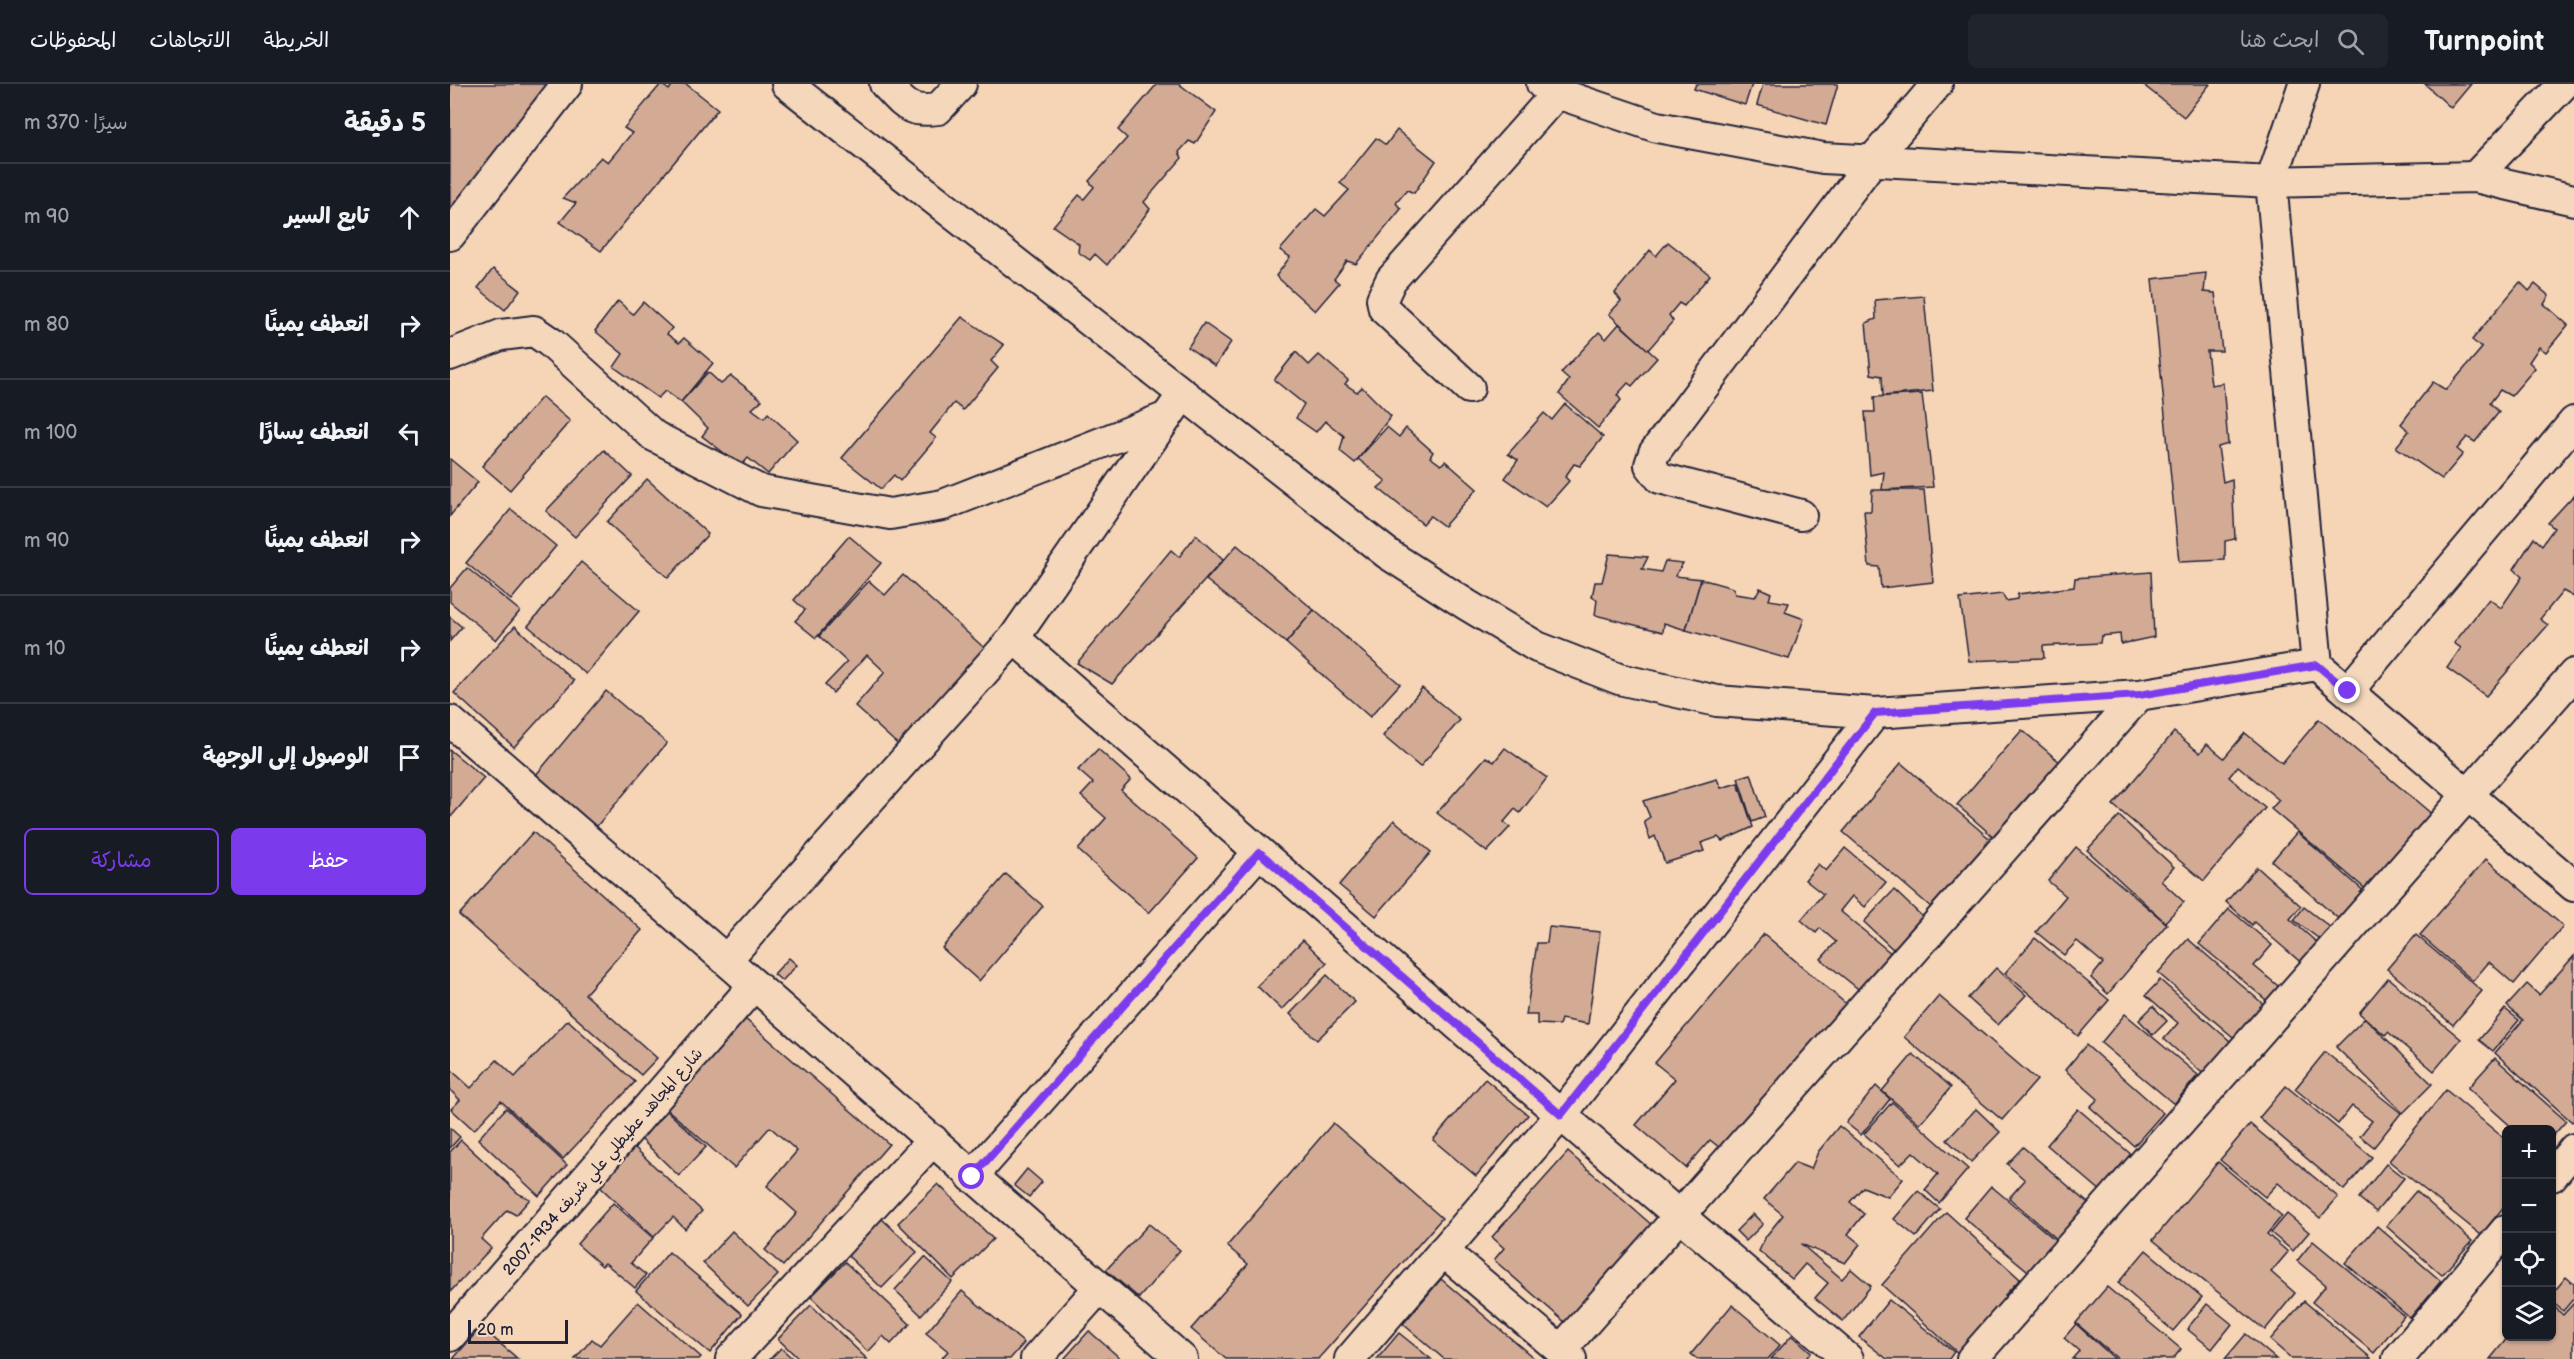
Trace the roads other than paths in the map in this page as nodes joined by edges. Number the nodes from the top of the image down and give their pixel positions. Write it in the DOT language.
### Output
graph roads {
  1 [pos="567,84"];
  2 [pos="787,84"];
  3 [pos="885,84"];
  4 [pos="961,84"];
  5 [pos="1937,84"];
  6 [pos="2304,84"];
  7 [pos="2564,84"];
  8 [pos="1550,89"];
  9 [pos="1872,161"];
  10 [pos="2475,177"];
  11 [pos="2271,182"];
  12 [pos="2574,200"];
  13 [pos="450,235"];
  14 [pos="450,355"];
  15 [pos="1469,388"];
  16 [pos="1175,406"];
  17 [pos="2574,422"];
  18 [pos="1801,515"];
  19 [pos="1014,638"];
  20 [pos="2317,665"];
  21 [pos="2574,674"];
  22 [pos="2348,691"];
  23 [pos="2139,695"];
  24 [pos="1875,713"];
  25 [pos="450,721"];
  26 [pos="2467,796"];
  27 [pos="1259,852"];
  28 [pos="2574,886"];
  29 [pos="726,960"];
  30 [pos="754,985"];
  31 [pos="1561,1115"];
  32 [pos="933,1140"];
  33 [pos="2574,1149"];
  34 [pos="2556,1171"];
  35 [pos="972,1177"];
  36 [pos="1681,1216"];
  37 [pos="2503,1233"];
  38 [pos="1443,1251"];
  39 [pos="1099,1288"];
  40 [pos="450,1336"];
  41 [pos="1566,1355"];
  42 [pos="731,1359"];
  43 [pos="1036,1359"];
  44 [pos="1182,1359"];
  45 [pos="1350,1359"];
  46 [pos="1848,1359"];
  47 [pos="1972,1359"];
  48 [pos="2398,1359"];
  1 -- 13 [label="street"];
  2 -- 16 [label="street"];
  3 -- 4 [label="street"];
  5 -- 9 [label="street"];
  6 -- 11 [label="street"];
  7 -- 10 [label="street"];
  8 -- 9 [label="street"];
  8 -- 15 [label="street"];
  9 -- 11 [label="street"];
  9 -- 18 [label="street"];
  10 -- 11 [label="street"];
  10 -- 12 [label="street"];
  11 -- 20 [label="street"];
  14 -- 16 [label="street"];
  16 -- 19 [label="street"];
  16 -- 24 [label="street"];
  17 -- 22 [label="street"];
  19 -- 27 [label="street"];
  19 -- 29 [label="street"];
  20 -- 22 [label="street"];
  20 -- 23 [label="street"];
  21 -- 26 [label="street"];
  22 -- 26 [label="street"];
  23 -- 24 [label="street"];
  23 -- 36 [label="street"];
  24 -- 31 [label="street"];
  25 -- 29 [label="street"];
  26 -- 28 [label="street"];
  26 -- 47 [label="street"];
  27 -- 31 [label="street"];
  27 -- 35 [label="street"];
  29 -- 30 [label="street"];
  30 -- 32 [label="street"];
  30 -- 40 [label="street, شارع المجاهد عطيطلي علي شريف 1934-2007"];
  31 -- 36 [label="street"];
  31 -- 38 [label="street"];
  32 -- 35 [label="street"];
  32 -- 42 [label="street"];
  33 -- 34 [label="street"];
  35 -- 39 [label="street"];
  36 -- 41 [label="street"];
  36 -- 46 [label="street"];
  37 -- 48 [label="street"];
  38 -- 41 [label="street"];
  38 -- 45 [label="street"];
  39 -- 43 [label="street"];
  39 -- 44 [label="street"];
}
